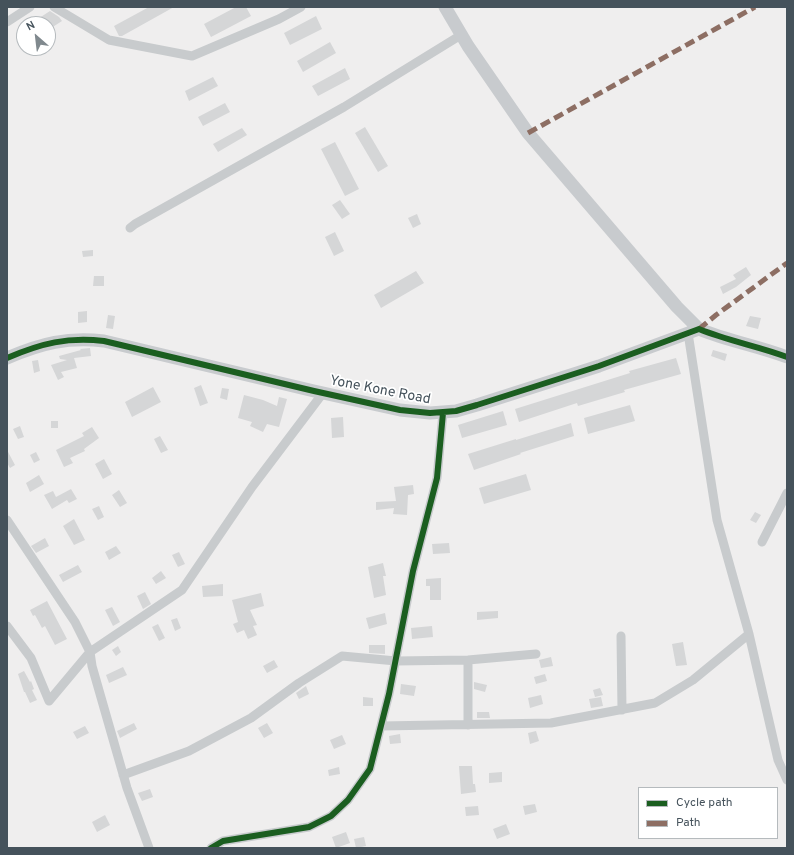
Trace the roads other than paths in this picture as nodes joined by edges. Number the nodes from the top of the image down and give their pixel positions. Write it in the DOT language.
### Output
graph roads {
  1 [pos="30,7"];
  2 [pos="54,7"];
  3 [pos="301,7"];
  4 [pos="445,7"];
  5 [pos="7,22"];
  6 [pos="461,35"];
  7 [pos="130,228"];
  8 [pos="694,331"];
  9 [pos="787,357"];
  10 [pos="7,358"];
  11 [pos="323,393"];
  12 [pos="443,413"];
  13 [pos="787,493"];
  14 [pos="7,520"];
  15 [pos="762,542"];
  16 [pos="7,626"];
  17 [pos="749,634"];
  18 [pos="621,636"];
  19 [pos="90,652"];
  20 [pos="536,654"];
  21 [pos="468,660"];
  22 [pos="396,661"];
  23 [pos="622,710"];
  24 [pos="468,725"];
  25 [pos="381,726"];
  26 [pos="123,775"];
  27 [pos="787,780"];
  28 [pos="149,848"];
  29 [pos="211,848"];
  1 -- 5 [label="street"];
  2 -- 3 [label="street"];
  4 -- 6 [label="street"];
  6 -- 7 [label="street"];
  6 -- 8 [label="street"];
  8 -- 9 [label="street"];
  8 -- 12 [label="street, Yone Kone Road"];
  8 -- 17 [label="street"];
  10 -- 11 [label="street, Yone Kone Road"];
  11 -- 12 [label="street, Yone Kone Road"];
  11 -- 19 [label="street"];
  12 -- 22 [label="street"];
  13 -- 15 [label="street"];
  14 -- 19 [label="street"];
  16 -- 19 [label="street"];
  17 -- 23 [label="street"];
  17 -- 27 [label="street"];
  18 -- 23 [label="street"];
  19 -- 26 [label="street"];
  20 -- 21 [label="street"];
  21 -- 22 [label="street"];
  21 -- 24 [label="street"];
  22 -- 25 [label="street"];
  22 -- 26 [label="street"];
  23 -- 24 [label="street"];
  24 -- 25 [label="street"];
  25 -- 29 [label="street"];
  26 -- 28 [label="street"];
}
